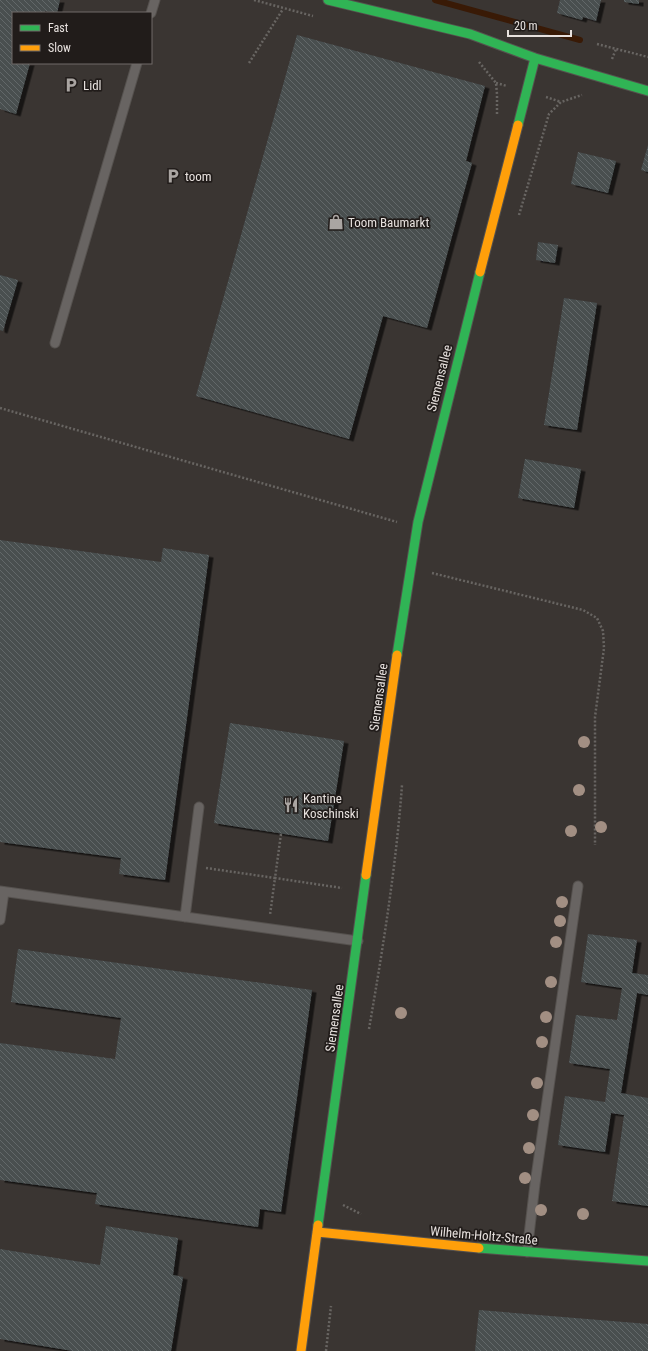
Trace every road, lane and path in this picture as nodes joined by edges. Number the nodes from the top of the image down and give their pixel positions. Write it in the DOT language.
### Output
graph roads {
  1 [pos="155,0"];
  2 [pos="328,0"];
  3 [pos="283,9"];
  4 [pos="151,12"];
  5 [pos="597,44"];
  6 [pos="648,57"];
  7 [pos="535,58"];
  8 [pos="249,63"];
  9 [pos="136,64"];
  10 [pos="648,91"];
  11 [pos="561,102"];
  12 [pos="517,221"];
  13 [pos="55,343"];
  14 [pos="0,408"];
  15 [pos="403,524"];
  16 [pos="410,569"];
  17 [pos="403,781"];
  18 [pos="199,807"];
  19 [pos="282,834"];
  20 [pos="595,845"];
  21 [pos="191,866"];
  22 [pos="275,878"];
  23 [pos="578,886"];
  24 [pos="364,891"];
  25 [pos="2,892"];
  26 [pos="390,894"];
  27 [pos="185,917"];
  28 [pos="0,920"];
  29 [pos="268,929"];
  30 [pos="358,941"];
  31 [pos="369,1030"];
  32 [pos="343,1205"];
  33 [pos="317,1232"];
  34 [pos="339,1234"];
  35 [pos="527,1252"];
  36 [pos="648,1261"];
  37 [pos="301,1351"];
  1 -- 4 [label="lane"];
  2 -- 7 [label="street"];
  3 -- 8 [label="path"];
  5 -- 6 [label="path"];
  7 -- 10 [label="street"];
  7 -- 16 [label="street, Siemensallee"];
  9 -- 13 [label="lane"];
  11 -- 12 [label="path"];
  14 -- 15 [label="path"];
  16 -- 20 [label="path"];
  16 -- 24 [label="street, Siemensallee"];
  17 -- 26 [label="path"];
  18 -- 21 [label="lane"];
  19 -- 22 [label="path"];
  21 -- 22 [label="path"];
  21 -- 27 [label="lane"];
  22 -- 24 [label="path"];
  22 -- 29 [label="path"];
  23 -- 35 [label="lane"];
  24 -- 26 [label="path"];
  24 -- 30 [label="street, Siemensallee"];
  25 -- 27 [label="lane"];
  25 -- 28 [label="lane"];
  26 -- 31 [label="path"];
  27 -- 29 [label="lane"];
  29 -- 30 [label="lane"];
  30 -- 33 [label="street, Siemensallee"];
  32 -- 34 [label="path"];
  33 -- 34 [label="street, Wilhelm-Holtz-Straße"];
  33 -- 37 [label="street, Siemensallee"];
  34 -- 35 [label="street, Wilhelm-Holtz-Straße"];
  35 -- 36 [label="street, Wilhelm-Holtz-Straße"];
}
